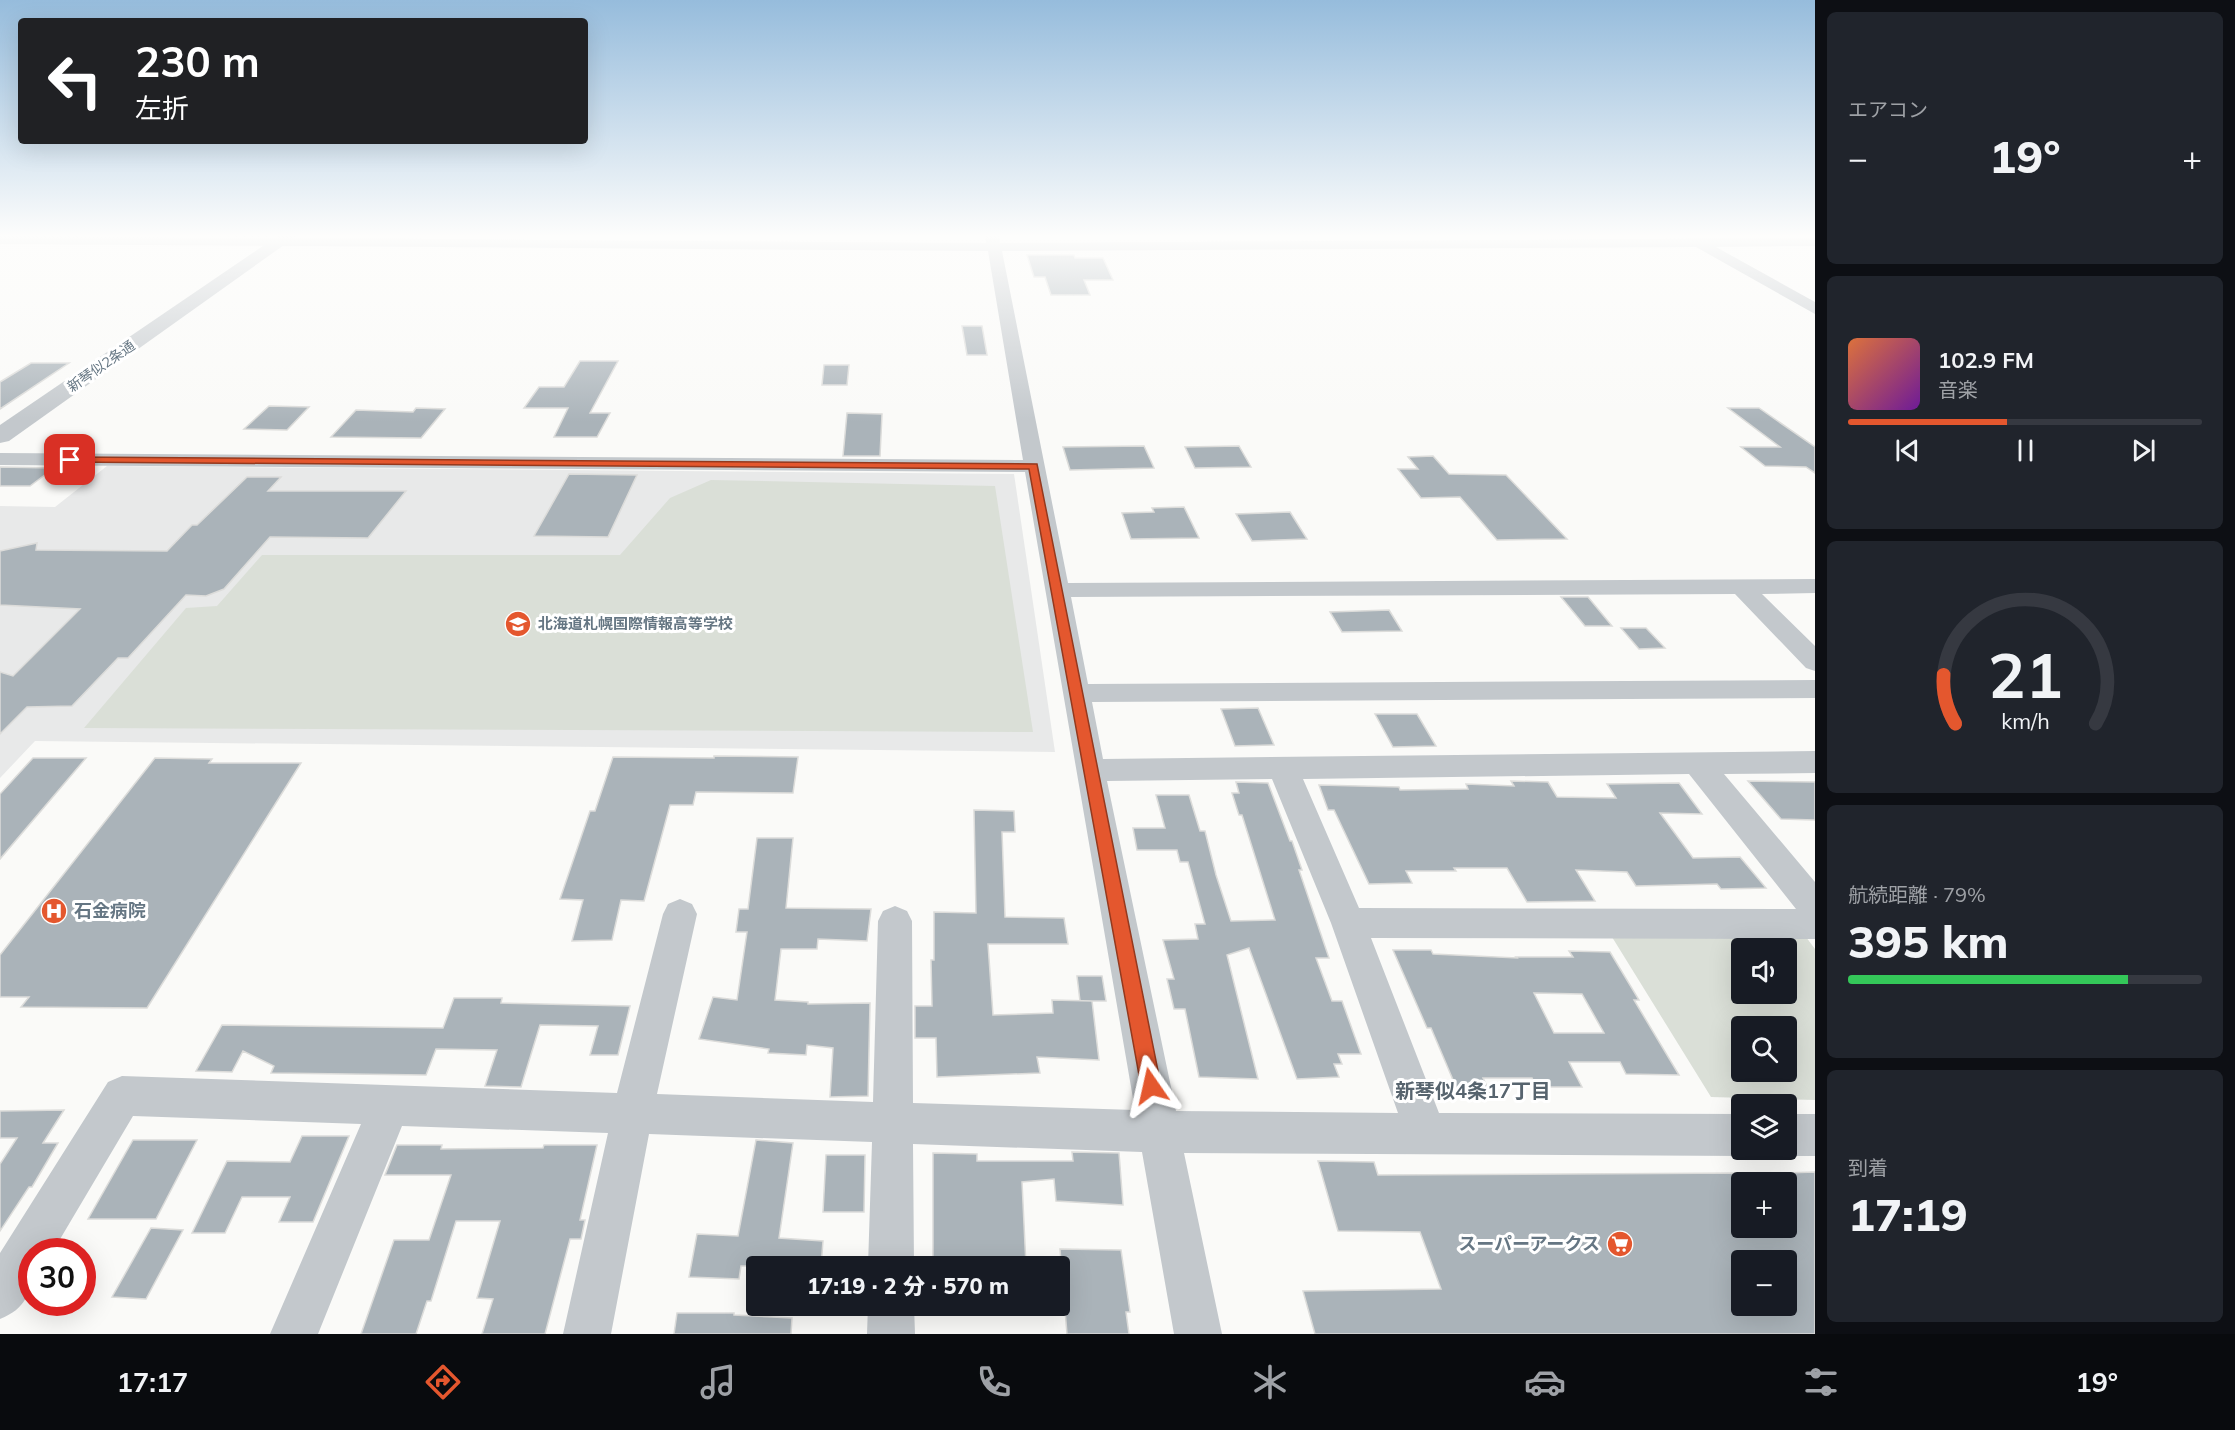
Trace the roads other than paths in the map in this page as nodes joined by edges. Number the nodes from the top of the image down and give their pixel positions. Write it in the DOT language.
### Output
graph roads {
  1 [pos="200,297"];
  2 [pos="1003,297"];
  3 [pos="1794,297"];
  4 [pos="1815,309"];
  5 [pos="0,436"];
  6 [pos="0,459"];
  7 [pos="1034,466"];
  8 [pos="1742,586"];
  9 [pos="1815,586"];
  10 [pos="1056,590"];
  11 [pos="1815,662"];
  12 [pos="1815,689"];
  13 [pos="1076,693"];
  14 [pos="1815,762"];
  15 [pos="1698,764"];
  16 [pos="1283,768"];
  17 [pos="1090,770"];
  18 [pos="1815,907"];
  19 [pos="680,914"];
  20 [pos="896,921"];
  21 [pos="1348,923"];
  22 [pos="1815,924"];
  23 [pos="390,1105"];
  24 [pos="633,1112"];
  25 [pos="893,1121"];
  26 [pos="1160,1132"];
  27 [pos="1426,1132"];
  28 [pos="1731,1135"];
  29 [pos="1797,1135"];
  30 [pos="1815,1135"];
  31 [pos="891,1256"];
  32 [pos="0,1296"];
  33 [pos="891,1316"];
  34 [pos="294,1334"];
  35 [pos="587,1334"];
  36 [pos="891,1334"];
  37 [pos="1198,1334"];
  1 -- 5 [label="street, 新琴似2条通"];
  2 -- 7 [label="street"];
  3 -- 4 [label="street"];
  6 -- 7 [label="street"];
  7 -- 10 [label="street"];
  8 -- 9 [label="street"];
  8 -- 10 [label="street"];
  8 -- 11 [label="street"];
  10 -- 13 [label="street"];
  12 -- 13 [label="street"];
  13 -- 17 [label="street"];
  14 -- 15 [label="street"];
  15 -- 16 [label="street"];
  15 -- 18 [label="street"];
  16 -- 17 [label="street"];
  16 -- 21 [label="street"];
  17 -- 26 [label="street"];
  19 -- 24 [label="street"];
  20 -- 25 [label="street"];
  21 -- 22 [label="street"];
  21 -- 27 [label="street"];
  23 -- 24 [label="street"];
  23 -- 32 [label="street"];
  23 -- 34 [label="street"];
  24 -- 25 [label="street"];
  24 -- 35 [label="street"];
  25 -- 26 [label="street"];
  25 -- 31 [label="street"];
  26 -- 27 [label="street"];
  26 -- 37 [label="street"];
  27 -- 28 [label="street"];
  29 -- 30 [label="street"];
  33 -- 36 [label="street"];
}
